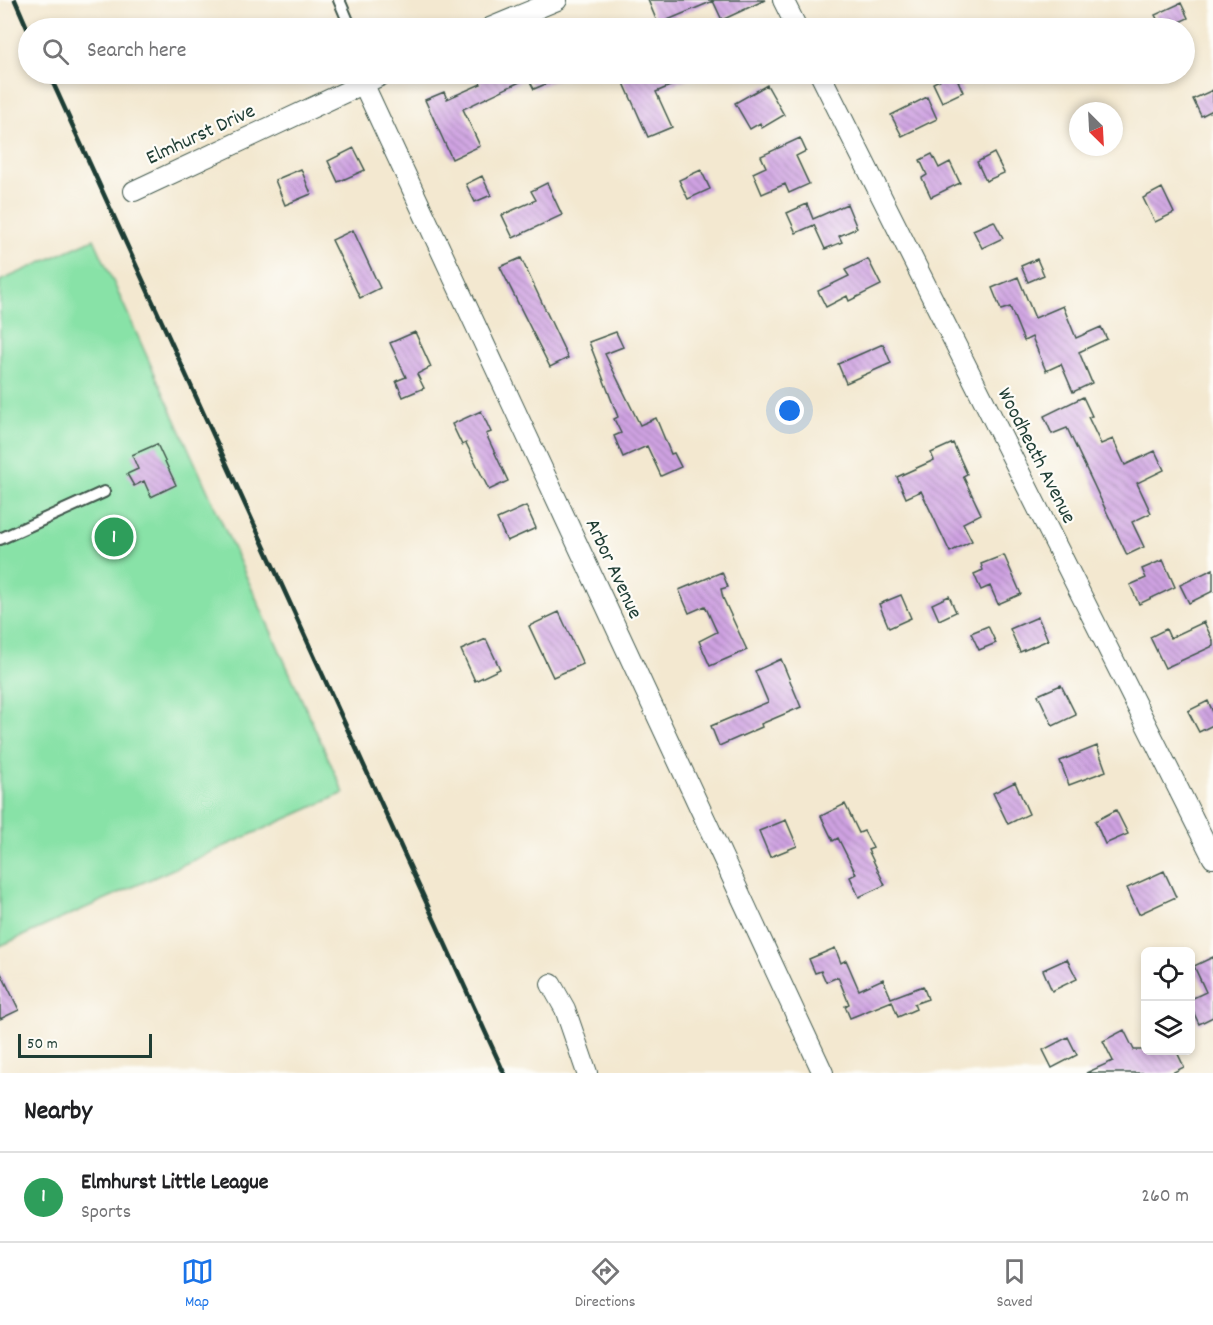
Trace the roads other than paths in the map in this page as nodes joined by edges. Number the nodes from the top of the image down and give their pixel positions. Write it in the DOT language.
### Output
graph roads {
  1 [pos="339,0"];
  2 [pos="557,0"];
  3 [pos="783,0"];
  4 [pos="347,18"];
  5 [pos="514,18"];
  6 [pos="792,18"];
  7 [pos="358,84"];
  8 [pos="376,84"];
  9 [pos="825,84"];
  10 [pos="134,191"];
  11 [pos="104,492"];
  12 [pos="0,539"];
  13 [pos="1213,858"];
  14 [pos="551,984"];
  15 [pos="587,1073"];
  16 [pos="823,1073"];
  1 -- 4 [label="lane"];
  2 -- 5 [label="street"];
  3 -- 6 [label="street"];
  7 -- 10 [label="street, Elmhurst Drive"];
  8 -- 16 [label="street, Arbor Avenue"];
  9 -- 13 [label="street, Woodheath Avenue"];
  11 -- 12 [label="lane"];
  14 -- 15 [label="street"];
}
